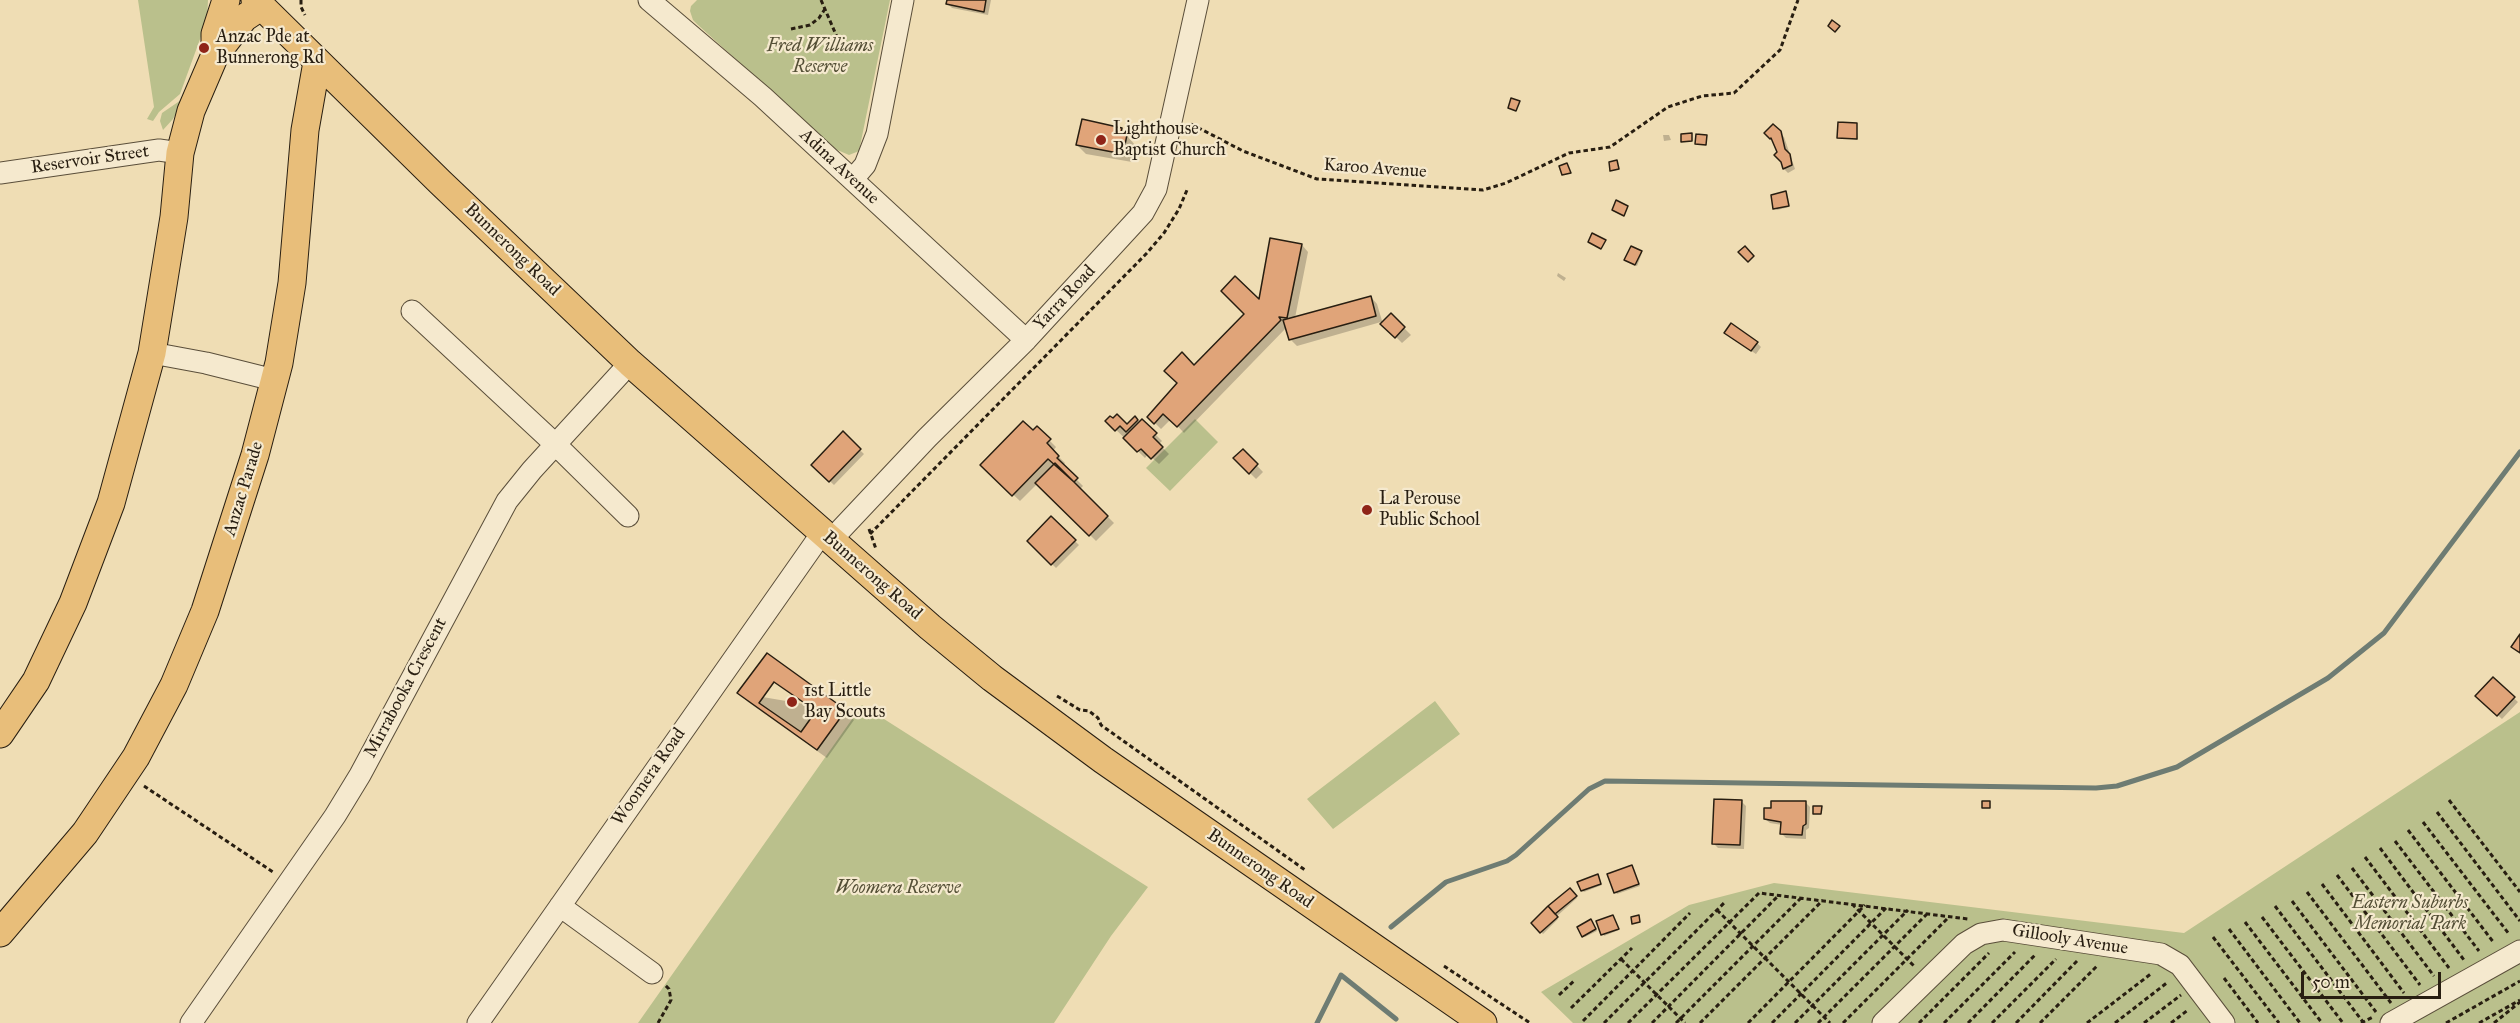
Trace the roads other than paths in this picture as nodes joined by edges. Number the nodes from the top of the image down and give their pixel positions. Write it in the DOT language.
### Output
graph roads {
  1 [pos="226,0"];
  2 [pos="903,0"];
  3 [pos="1198,0"];
  4 [pos="262,2"];
  5 [pos="662,4"];
  6 [pos="215,55"];
  7 [pos="317,62"];
  8 [pos="180,153"];
  9 [pos="0,173"];
  10 [pos="853,179"];
  11 [pos="412,311"];
  12 [pos="1026,340"];
  13 [pos="152,353"];
  14 [pos="630,363"];
  15 [pos="274,380"];
  16 [pos="555,444"];
  17 [pos="628,516"];
  18 [pos="826,537"];
  19 [pos="0,734"];
  20 [pos="560,906"];
  21 [pos="0,933"];
  22 [pos="2516,944"];
  23 [pos="652,974"];
  24 [pos="2387,1014"];
  25 [pos="191,1023"];
  26 [pos="478,1023"];
  27 [pos="1483,1023"];
  28 [pos="1883,1023"];
  29 [pos="2224,1023"];
  1 -- 6 [label="main road"];
  2 -- 10 [label="street"];
  3 -- 12 [label="street, Yarra Road"];
  4 -- 6 [label="main road"];
  4 -- 7 [label="main road"];
  5 -- 10 [label="street, Adina Avenue"];
  6 -- 8 [label="main road"];
  7 -- 14 [label="main road, Bunnerong Road"];
  7 -- 15 [label="main road, Anzac Parade"];
  8 -- 9 [label="street, Reservoir Street"];
  8 -- 13 [label="main road"];
  10 -- 12 [label="street, Adina Avenue"];
  11 -- 16 [label="street"];
  12 -- 18 [label="street, Yarra Road"];
  13 -- 15 [label="street"];
  13 -- 19 [label="main road"];
  14 -- 16 [label="street, Mirrabooka Crescent"];
  14 -- 18 [label="main road, Bunnerong Road"];
  15 -- 21 [label="main road, Anzac Parade"];
  16 -- 17 [label="street"];
  16 -- 25 [label="street, Mirrabooka Crescent"];
  18 -- 20 [label="street, Woomera Road"];
  18 -- 27 [label="main road, Bunnerong Road"];
  20 -- 23 [label="street"];
  20 -- 26 [label="street, Woomera Road"];
  22 -- 24 [label="street"];
  28 -- 29 [label="street, Gillooly Avenue"];
}
